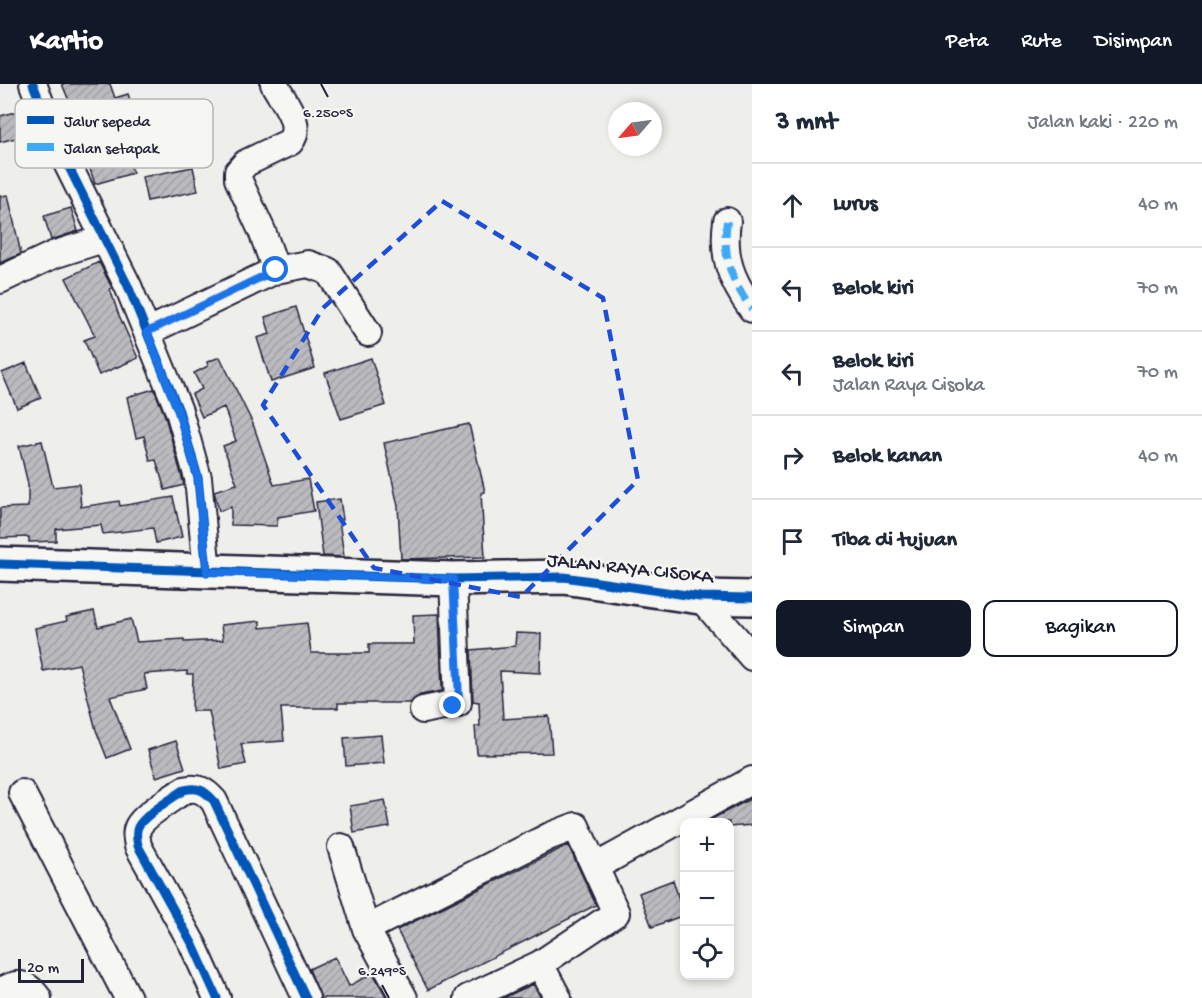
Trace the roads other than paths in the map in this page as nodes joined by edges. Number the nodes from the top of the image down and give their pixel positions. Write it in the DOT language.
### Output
graph roads {
  1 [pos="33,84"];
  2 [pos="274,84"];
  3 [pos="39,99"];
  4 [pos="69,168"];
  5 [pos="727,221"];
  6 [pos="103,239"];
  7 [pos="276,270"];
  8 [pos="0,280"];
  9 [pos="752,309"];
  10 [pos="147,332"];
  11 [pos="368,333"];
  12 [pos="0,564"];
  13 [pos="207,572"];
  14 [pos="453,579"];
  15 [pos="700,597"];
  16 [pos="752,598"];
  17 [pos="752,657"];
  18 [pos="423,710"];
  19 [pos="752,780"];
  20 [pos="22,793"];
  21 [pos="341,847"];
  22 [pos="597,866"];
  23 [pos="366,928"];
  24 [pos="540,964"];
  25 [pos="0,992"];
  26 [pos="38,998"];
  27 [pos="128,998"];
  28 [pos="217,998"];
  29 [pos="306,998"];
  30 [pos="404,998"];
  31 [pos="468,998"];
  32 [pos="558,998"];
  1 -- 3 [label="street"];
  2 -- 7 [label="street"];
  4 -- 6 [label="street"];
  5 -- 9 [label="street"];
  6 -- 8 [label="street"];
  6 -- 10 [label="street"];
  7 -- 10 [label="street"];
  7 -- 11 [label="street"];
  10 -- 13 [label="street"];
  12 -- 13 [label="street, JALAN RAYA CISOKA"];
  13 -- 14 [label="street, JALAN RAYA CISOKA"];
  14 -- 15 [label="street, JALAN RAYA CISOKA"];
  14 -- 18 [label="street"];
  15 -- 16 [label="street, JALAN RAYA CISOKA"];
  15 -- 17 [label="street"];
  19 -- 22 [label="street"];
  20 -- 27 [label="street"];
  21 -- 23 [label="street"];
  22 -- 23 [label="street"];
  22 -- 24 [label="street"];
  23 -- 30 [label="street"];
  24 -- 31 [label="street"];
  24 -- 32 [label="street"];
  25 -- 26 [label="street"];
  28 -- 29 [label="street"];
}
